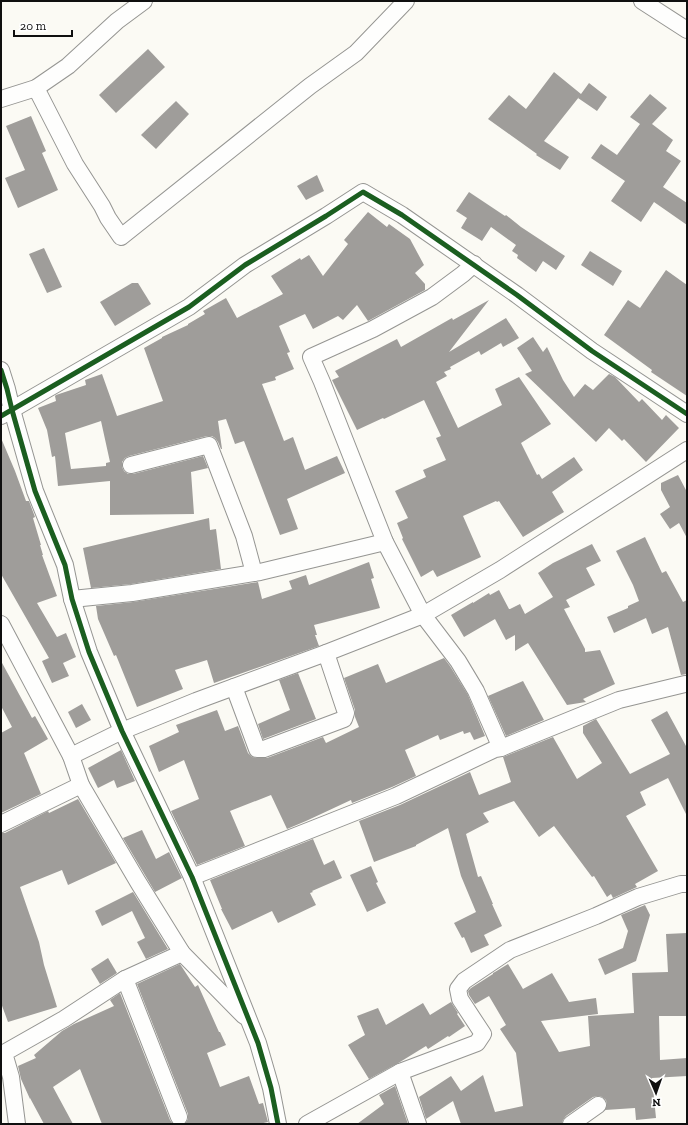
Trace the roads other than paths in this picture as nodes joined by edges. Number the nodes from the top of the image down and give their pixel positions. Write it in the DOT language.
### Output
graph roads {
  1 [pos="144,1"];
  2 [pos="406,1"];
  3 [pos="642,1"];
  4 [pos="687,30"];
  5 [pos="36,88"];
  6 [pos="1,99"];
  7 [pos="474,264"];
  8 [pos="1,370"];
  9 [pos="7,413"];
  10 [pos="687,414"];
  11 [pos="687,450"];
  12 [pos="131,465"];
  13 [pos="385,542"];
  14 [pos="254,573"];
  15 [pos="72,599"];
  16 [pos="423,615"];
  17 [pos="1,624"];
  18 [pos="326,653"];
  19 [pos="687,684"];
  20 [pos="234,687"];
  21 [pos="122,731"];
  22 [pos="501,748"];
  23 [pos="71,756"];
  24 [pos="81,785"];
  25 [pos="1,824"];
  26 [pos="192,877"];
  27 [pos="687,884"];
  28 [pos="182,953"];
  29 [pos="125,980"];
  30 [pos="249,1021"];
  31 [pos="2,1051"];
  32 [pos="400,1072"];
  33 [pos="598,1105"];
  34 [pos="179,1117"];
  35 [pos="17,1124"];
  36 [pos="278,1124"];
  37 [pos="307,1124"];
  38 [pos="418,1124"];
  39 [pos="571,1124"];
  1 -- 5 [label="street"];
  2 -- 5 [label="street"];
  3 -- 4 [label="street"];
  5 -- 6 [label="street"];
  7 -- 9 [label="street"];
  7 -- 10 [label="street"];
  7 -- 13 [label="street"];
  8 -- 9 [label="street"];
  9 -- 15 [label="street"];
  11 -- 16 [label="street"];
  12 -- 14 [label="street"];
  13 -- 14 [label="street"];
  13 -- 16 [label="street"];
  14 -- 15 [label="street"];
  15 -- 21 [label="street"];
  16 -- 18 [label="street"];
  16 -- 22 [label="street"];
  17 -- 23 [label="street"];
  18 -- 20 [label="street"];
  18 -- 20 [label="street"];
  19 -- 22 [label="street"];
  20 -- 21 [label="street"];
  21 -- 23 [label="street"];
  21 -- 26 [label="street"];
  22 -- 26 [label="street"];
  23 -- 24 [label="street"];
  24 -- 25 [label="street"];
  24 -- 28 [label="street"];
  26 -- 30 [label="street"];
  27 -- 32 [label="street"];
  28 -- 29 [label="street"];
  28 -- 30 [label="street"];
  29 -- 31 [label="street"];
  29 -- 34 [label="street"];
  30 -- 36 [label="street"];
  31 -- 35 [label="street"];
  32 -- 37 [label="street"];
  32 -- 38 [label="street"];
  33 -- 39 [label="street"];
}
